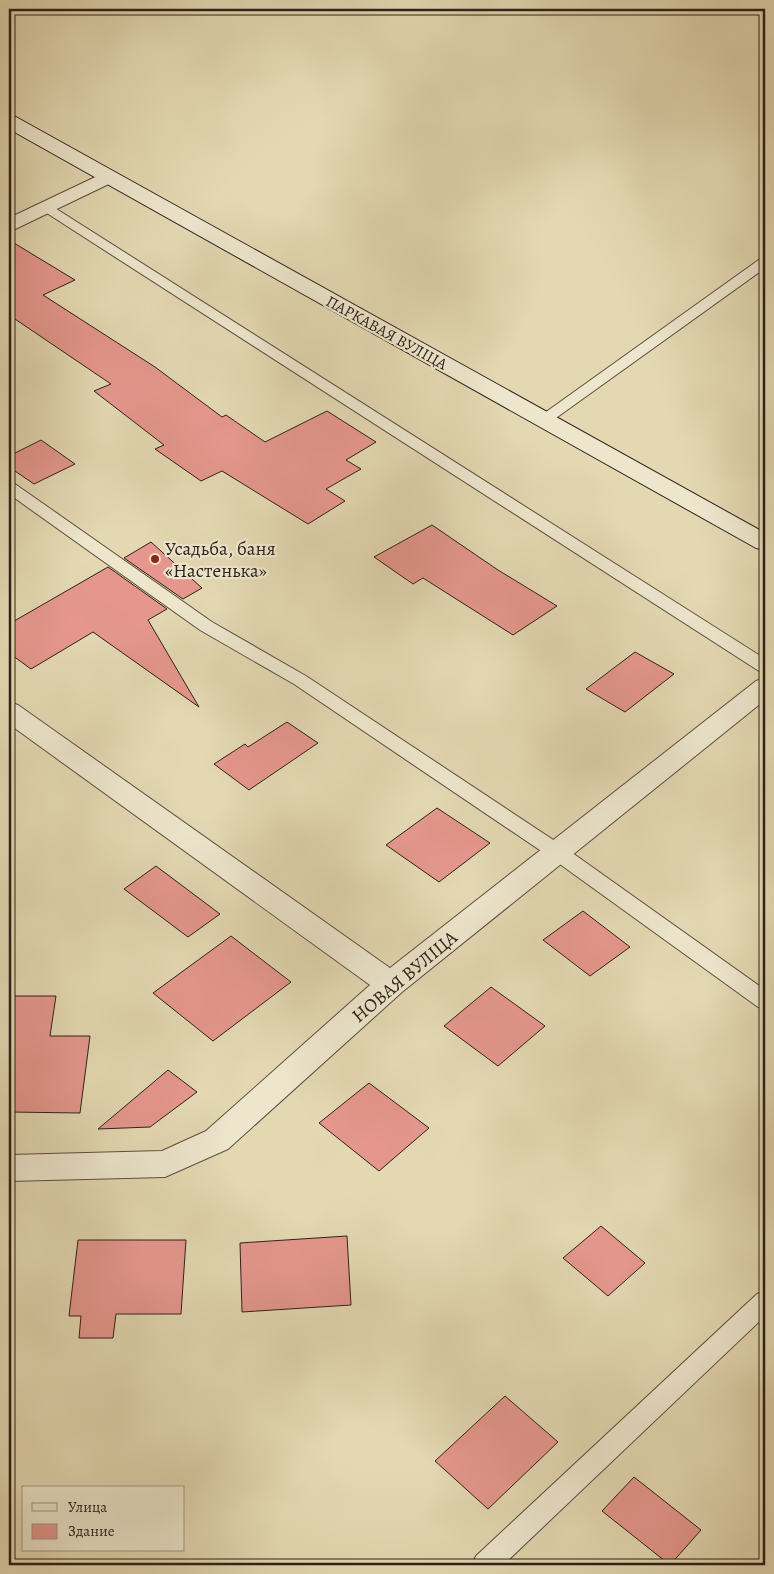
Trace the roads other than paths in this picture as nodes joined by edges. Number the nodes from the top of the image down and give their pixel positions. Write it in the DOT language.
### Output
graph roads {
  1 [pos="9,121"];
  2 [pos="108,177"];
  3 [pos="47,207"];
  4 [pos="9,226"];
  5 [pos="765,262"];
  6 [pos="544,420"];
  7 [pos="9,487"];
  8 [pos="765,543"];
  9 [pos="765,667"];
  10 [pos="765,687"];
  11 [pos="9,711"];
  12 [pos="557,852"];
  13 [pos="391,984"];
  14 [pos="765,1001"];
  15 [pos="9,1168"];
  16 [pos="765,1301"];
  17 [pos="485,1565"];
  1 -- 2 [label="street, ПАРКАВАЯ ВУЛІЦА"];
  2 -- 3 [label="street"];
  2 -- 6 [label="street, ПАРКАВАЯ ВУЛІЦА"];
  3 -- 4 [label="street"];
  3 -- 9 [label="lane"];
  5 -- 6 [label="lane"];
  6 -- 8 [label="street, ПАРКАВАЯ ВУЛІЦА"];
  7 -- 12 [label="lane"];
  10 -- 12 [label="street, НОВАЯ ВУЛІЦА"];
  11 -- 13 [label="street"];
  12 -- 13 [label="street, НОВАЯ ВУЛІЦА"];
  12 -- 14 [label="lane"];
  13 -- 15 [label="street, НОВАЯ ВУЛІЦА"];
  16 -- 17 [label="lane"];
}
